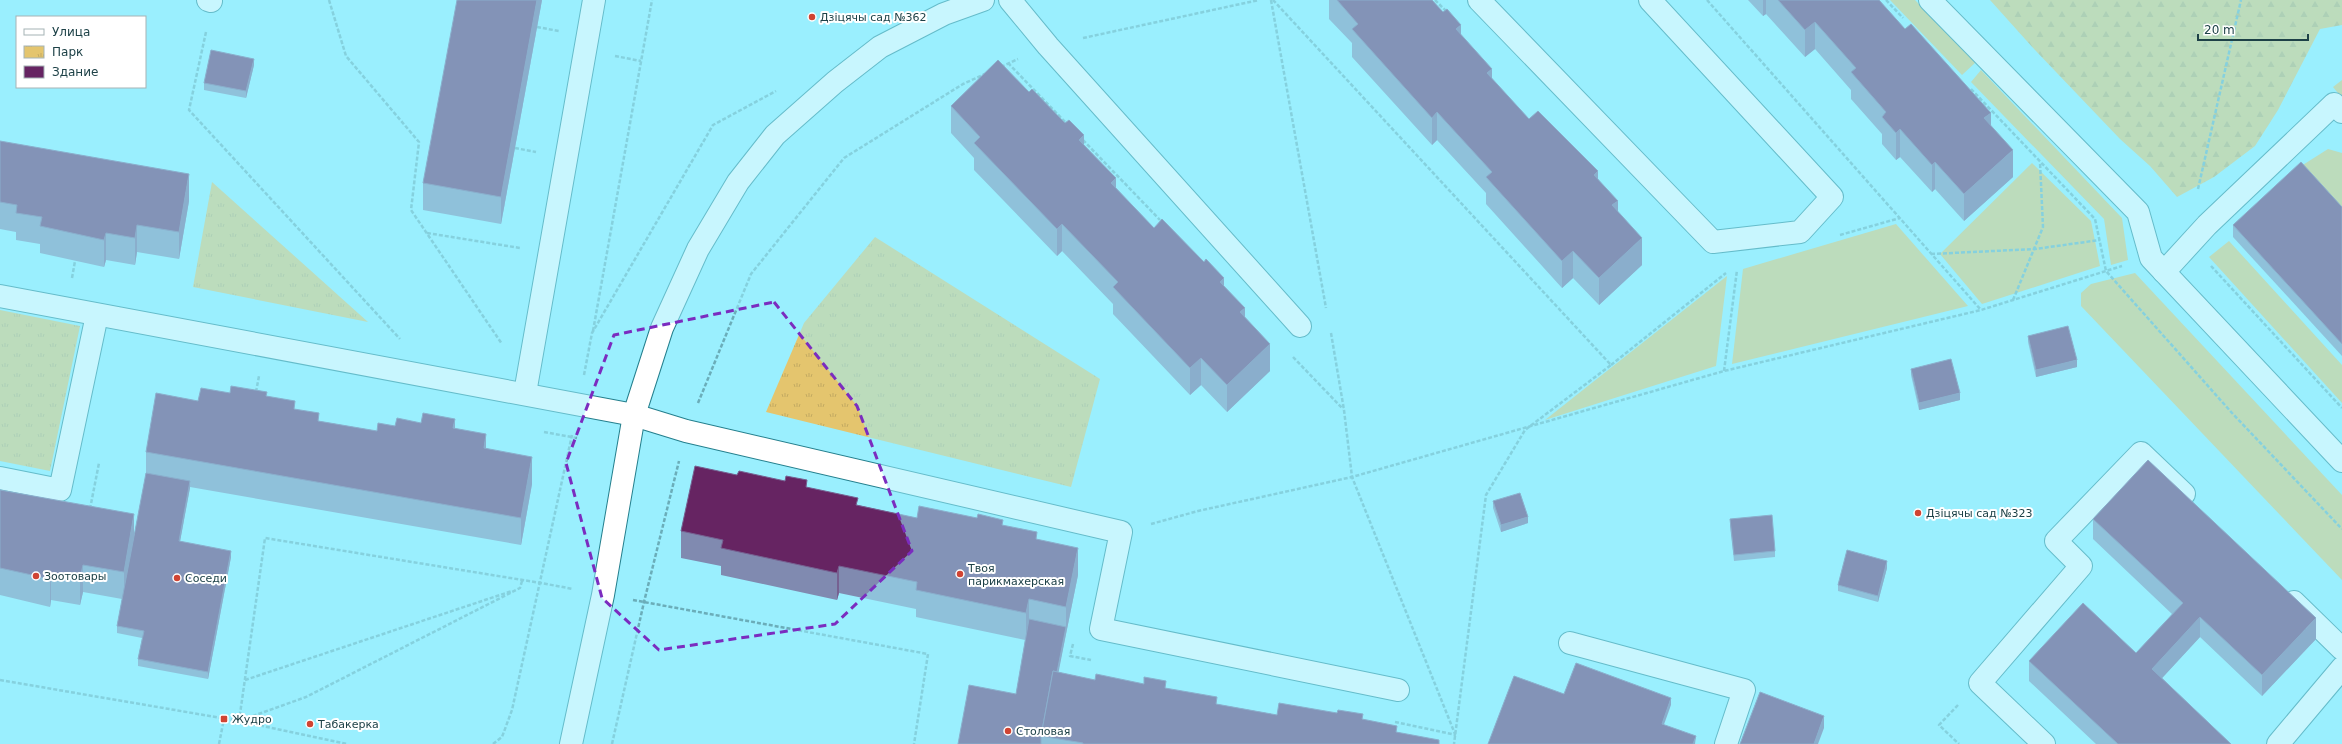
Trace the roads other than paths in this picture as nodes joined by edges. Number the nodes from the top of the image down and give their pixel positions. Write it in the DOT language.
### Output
graph roads {
  1 [pos="594,0"];
  2 [pos="983,0"];
  3 [pos="1010,0"];
  4 [pos="1479,0"];
  5 [pos="1650,0"];
  6 [pos="1930,0"];
  7 [pos="2342,112"];
  8 [pos="2158,265"];
  9 [pos="0,296"];
  10 [pos="97,315"];
  11 [pos="1300,326"];
  12 [pos="525,393"];
  13 [pos="634,415"];
  14 [pos="2342,461"];
  15 [pos="0,478"];
  16 [pos="2197,507"];
  17 [pos="2281,589"];
  18 [pos="1570,643"];
  19 [pos="2342,649"];
  20 [pos="2342,668"];
  21 [pos="1398,690"];
  22 [pos="571,744"];
  23 [pos="1726,744"];
  24 [pos="2044,744"];
  25 [pos="2278,744"];
  1 -- 12 [label="lane"];
  2 -- 13 [label="lane"];
  3 -- 11 [label="lane"];
  4 -- 5 [label="lane"];
  6 -- 8 [label="lane"];
  7 -- 8 [label="lane"];
  8 -- 14 [label="lane"];
  9 -- 10 [label="lane"];
  10 -- 12 [label="lane"];
  10 -- 15 [label="lane"];
  12 -- 13 [label="lane"];
  13 -- 21 [label="lane"];
  13 -- 22 [label="lane"];
  16 -- 24 [label="lane"];
  17 -- 19 [label="lane"];
  18 -- 23 [label="lane"];
  20 -- 25 [label="lane"];
}
